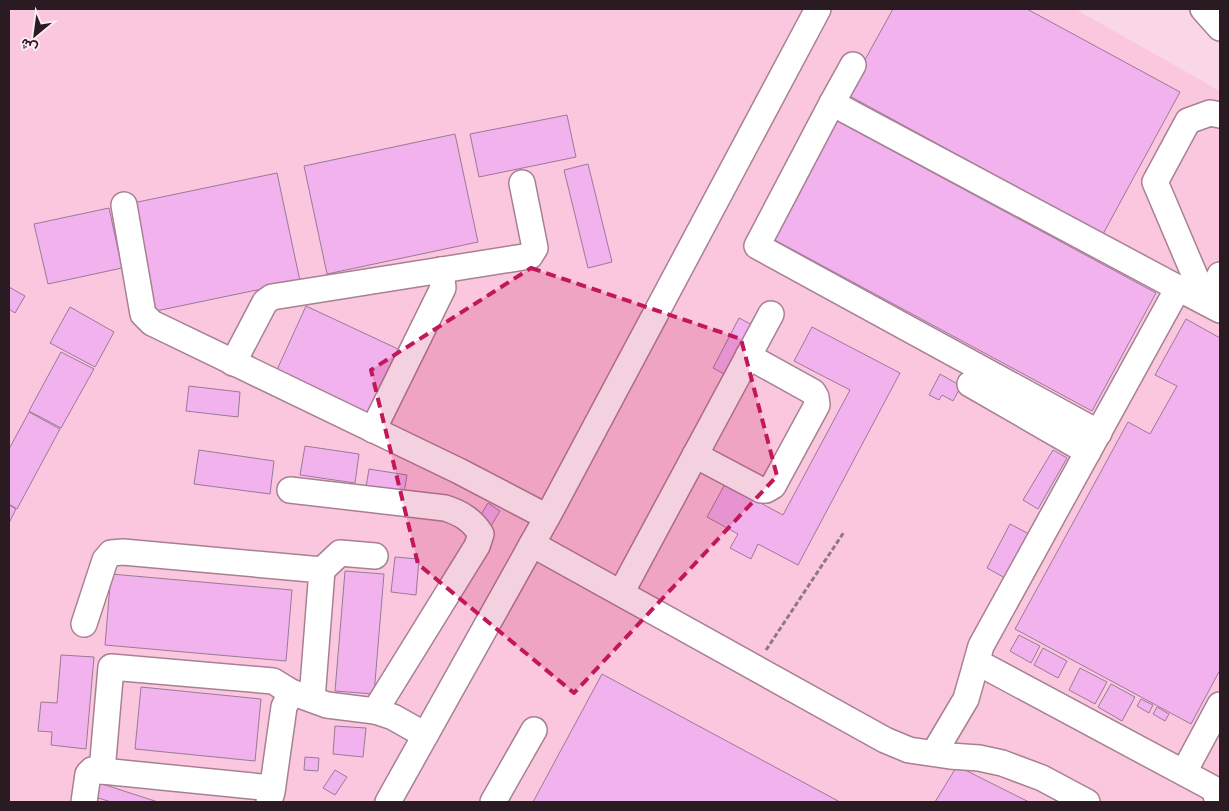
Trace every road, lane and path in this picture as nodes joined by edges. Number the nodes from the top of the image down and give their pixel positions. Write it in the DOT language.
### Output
graph roads {
  1 [pos="818,9"];
  2 [pos="1203,9"];
  3 [pos="1220,28"];
  4 [pos="853,66"];
  5 [pos="832,103"];
  6 [pos="1220,115"];
  7 [pos="522,183"];
  8 [pos="124,204"];
  9 [pos="441,270"];
  10 [pos="1220,275"];
  11 [pos="1178,288"];
  12 [pos="1213,306"];
  13 [pos="770,314"];
  14 [pos="748,356"];
  15 [pos="233,363"];
  16 [pos="970,384"];
  17 [pos="373,430"];
  18 [pos="1094,442"];
  19 [pos="695,455"];
  20 [pos="459,471"];
  21 [pos="290,490"];
  22 [pos="458,512"];
  23 [pos="547,517"];
  24 [pos="844,532"];
  25 [pos="532,544"];
  26 [pos="375,556"];
  27 [pos="322,570"];
  28 [pos="621,593"];
  29 [pos="84,624"];
  30 [pos="977,662"];
  31 [pos="754,667"];
  32 [pos="301,696"];
  33 [pos="1220,705"];
  34 [pos="375,711"];
  35 [pos="534,730"];
  36 [pos="425,736"];
  37 [pos="934,754"];
  38 [pos="102,771"];
  39 [pos="1184,772"];
  40 [pos="271,795"];
  41 [pos="84,802"];
  42 [pos="388,802"];
  43 [pos="493,802"];
  44 [pos="1087,802"];
  45 [pos="1218,802"];
  1 -- 23 [label="street"];
  2 -- 3 [label="street"];
  4 -- 5 [label="street"];
  5 -- 11 [label="street"];
  5 -- 18 [label="street"];
  6 -- 12 [label="street"];
  7 -- 9 [label="street"];
  8 -- 15 [label="street"];
  9 -- 15 [label="street"];
  9 -- 17 [label="street"];
  10 -- 12 [label="street"];
  11 -- 12 [label="street"];
  11 -- 18 [label="street"];
  13 -- 14 [label="street"];
  14 -- 19 [label="street"];
  14 -- 19 [label="street"];
  15 -- 17 [label="street"];
  16 -- 18 [label="street"];
  17 -- 20 [label="street"];
  18 -- 30 [label="street"];
  19 -- 28 [label="street"];
  20 -- 22 [label="street"];
  20 -- 23 [label="street"];
  21 -- 22 [label="street"];
  22 -- 34 [label="street"];
  23 -- 25 [label="street"];
  24 -- 31 [label="path"];
  25 -- 28 [label="street"];
  25 -- 36 [label="street"];
  26 -- 27 [label="street"];
  27 -- 29 [label="street"];
  27 -- 32 [label="street"];
  28 -- 31 [label="street"];
  30 -- 37 [label="street"];
  30 -- 39 [label="street"];
  31 -- 37 [label="street"];
  32 -- 34 [label="street"];
  32 -- 38 [label="street"];
  32 -- 40 [label="street"];
  33 -- 39 [label="street"];
  34 -- 36 [label="street"];
  35 -- 43 [label="street"];
  36 -- 42 [label="street"];
  37 -- 44 [label="street"];
  38 -- 40 [label="street"];
  38 -- 41 [label="street"];
  39 -- 45 [label="street"];
}
